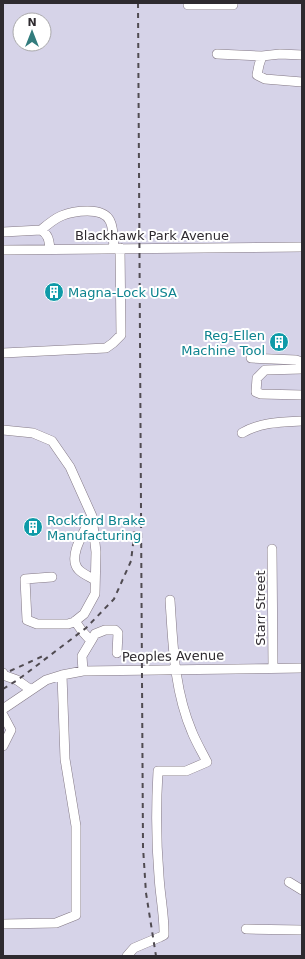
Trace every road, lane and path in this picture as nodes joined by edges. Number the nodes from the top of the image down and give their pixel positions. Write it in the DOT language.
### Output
graph roads {
  1 [pos="233,3"];
  2 [pos="188,5"];
  3 [pos="218,54"];
  4 [pos="302,55"];
  5 [pos="262,56"];
  6 [pos="302,82"];
  7 [pos="41,230"];
  8 [pos="3,232"];
  9 [pos="302,247"];
  10 [pos="117,248"];
  11 [pos="50,249"];
  12 [pos="3,250"];
  13 [pos="3,353"];
  14 [pos="251,358"];
  15 [pos="302,362"];
  16 [pos="302,369"];
  17 [pos="302,395"];
  18 [pos="302,421"];
  19 [pos="3,430"];
  20 [pos="242,433"];
  21 [pos="92,516"];
  22 [pos="272,548"];
  23 [pos="52,577"];
  24 [pos="95,580"];
  25 [pos="170,600"];
  26 [pos="75,621"];
  27 [pos="91,641"];
  28 [pos="117,653"];
  29 [pos="273,668"];
  30 [pos="302,668"];
  31 [pos="175,669"];
  32 [pos="83,671"];
  33 [pos="3,673"];
  34 [pos="62,675"];
  35 [pos="31,690"];
  36 [pos="3,709"];
  37 [pos="3,715"];
  38 [pos="3,746"];
  39 [pos="290,882"];
  40 [pos="302,890"];
  41 [pos="3,924"];
  42 [pos="246,929"];
  43 [pos="302,930"];
  44 [pos="127,956"];
  1 -- 2 [label="street"];
  3 -- 5 [label="street"];
  4 -- 5 [label="street"];
  5 -- 6 [label="street"];
  7 -- 8 [label="street"];
  7 -- 10 [label="street"];
  7 -- 11 [label="street"];
  9 -- 10 [label="street, Blackhawk Park Avenue"];
  10 -- 11 [label="street, Blackhawk Park Avenue"];
  10 -- 13 [label="street"];
  11 -- 12 [label="street, Blackhawk Park Avenue"];
  14 -- 15 [label="street"];
  16 -- 17 [label="street"];
  18 -- 20 [label="street"];
  19 -- 21 [label="street"];
  21 -- 24 [label="street"];
  21 -- 24 [label="street"];
  22 -- 29 [label="street, Starr Street"];
  23 -- 26 [label="street"];
  24 -- 26 [label="street"];
  25 -- 31 [label="street"];
  26 -- 27 [label="street"];
  27 -- 28 [label="street"];
  27 -- 32 [label="street"];
  29 -- 30 [label="street, Peoples Avenue"];
  29 -- 31 [label="street, Peoples Avenue"];
  31 -- 32 [label="street, Peoples Avenue"];
  31 -- 44 [label="street"];
  32 -- 34 [label="street, Peoples Avenue"];
  33 -- 35 [label="street"];
  34 -- 35 [label="street, Peoples Avenue"];
  34 -- 41 [label="street"];
  35 -- 36 [label="street, Peoples Avenue"];
  37 -- 38 [label="street"];
  39 -- 40 [label="street"];
  42 -- 43 [label="street"];
}
